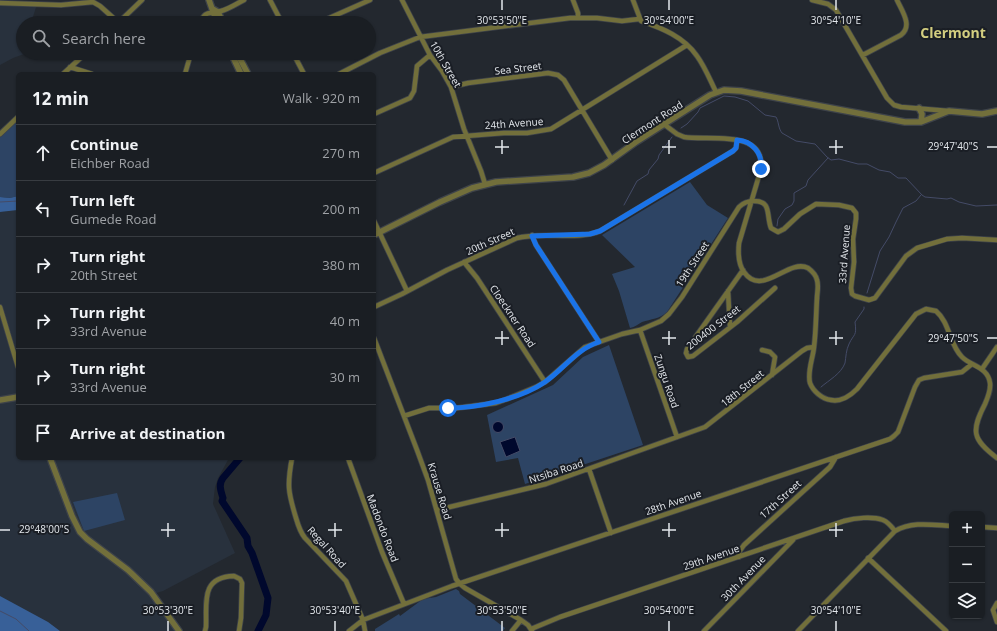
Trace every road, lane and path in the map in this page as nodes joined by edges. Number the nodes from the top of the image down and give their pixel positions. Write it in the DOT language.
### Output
graph roads {
  1 [pos="142,0"];
  2 [pos="209,0"];
  3 [pos="244,0"];
  4 [pos="270,0"];
  5 [pos="370,0"];
  6 [pos="402,0"];
  7 [pos="573,0"];
  8 [pos="633,0"];
  9 [pos="812,0"];
  10 [pos="897,0"];
  11 [pos="829,2"];
  12 [pos="0,3"];
  13 [pos="214,11"];
  14 [pos="111,16"];
  15 [pos="125,16"];
  16 [pos="203,16"];
  17 [pos="215,16"];
  18 [pos="218,16"];
  19 [pos="278,16"];
  20 [pos="334,16"];
  21 [pos="578,17"];
  22 [pos="639,19"];
  23 [pos="420,37"];
  24 [pos="687,45"];
  25 [pos="430,54"];
  26 [pos="376,55"];
  27 [pos="863,55"];
  28 [pos="78,60"];
  29 [pos="189,60"];
  30 [pos="234,60"];
  31 [pos="241,60"];
  32 [pos="297,60"];
  33 [pos="366,60"];
  34 [pos="70,67"];
  35 [pos="65,72"];
  36 [pos="86,72"];
  37 [pos="186,72"];
  38 [pos="240,72"];
  39 [pos="247,72"];
  40 [pos="303,72"];
  41 [pos="343,72"];
  42 [pos="451,87"];
  43 [pos="716,92"];
  44 [pos="919,108"];
  45 [pos="582,110"];
  46 [pos="949,111"];
  47 [pos="997,111"];
  48 [pos="376,113"];
  49 [pos="16,119"];
  50 [pos="921,122"];
  51 [pos="665,125"];
  52 [pos="0,134"];
  53 [pos="466,136"];
  54 [pos="737,140"];
  55 [pos="612,160"];
  56 [pos="376,172"];
  57 [pos="485,184"];
  58 [pos="751,201"];
  59 [pos="377,234"];
  60 [pos="532,236"];
  61 [pos="997,240"];
  62 [pos="464,262"];
  63 [pos="742,270"];
  64 [pos="775,288"];
  65 [pos="728,290"];
  66 [pos="407,291"];
  67 [pos="376,306"];
  68 [pos="0,307"];
  69 [pos="730,326"];
  70 [pos="640,330"];
  71 [pos="599,342"];
  72 [pos="376,343"];
  73 [pos="814,347"];
  74 [pos="997,347"];
  75 [pos="762,350"];
  76 [pos="16,360"];
  77 [pos="972,364"];
  78 [pos="982,369"];
  79 [pos="772,375"];
  80 [pos="545,382"];
  81 [pos="16,397"];
  82 [pos="0,400"];
  83 [pos="404,416"];
  84 [pos="677,437"];
  85 [pos="836,457"];
  86 [pos="997,458"];
  87 [pos="51,460"];
  88 [pos="292,460"];
  89 [pos="349,460"];
  90 [pos="589,469"];
  91 [pos="437,510"];
  92 [pos="949,526"];
  93 [pos="985,527"];
  94 [pos="997,528"];
  95 [pos="895,531"];
  96 [pos="611,532"];
  97 [pos="794,538"];
  98 [pos="739,557"];
  99 [pos="868,558"];
  100 [pos="460,584"];
  101 [pos="997,603"];
  102 [pos="404,604"];
  103 [pos="363,620"];
  104 [pos="521,620"];
  105 [pos="997,622"];
  106 [pos="532,630"];
  107 [pos="179,631"];
  108 [pos="205,631"];
  109 [pos="239,631"];
  110 [pos="349,631"];
  111 [pos="366,631"];
  112 [pos="512,631"];
  113 [pos="704,631"];
  114 [pos="798,631"];
  115 [pos="946,631"];
  1 -- 15 [label="street"];
  2 -- 13 [label="street"];
  3 -- 13 [label="street"];
  4 -- 19 [label="street"];
  5 -- 20 [label="street"];
  6 -- 23 [label="street, 10th Street"];
  7 -- 21 [label="street"];
  8 -- 22 [label="street"];
  9 -- 11 [label="street"];
  10 -- 27 [label="street"];
  11 -- 27 [label="street, Clermont Road"];
  12 -- 14 [label="street"];
  13 -- 16 [label="street"];
  13 -- 17 [label="street"];
  13 -- 18 [label="street"];
  21 -- 22 [label="street"];
  21 -- 23 [label="street"];
  22 -- 24 [label="street"];
  23 -- 25 [label="street, 10th Street"];
  23 -- 26 [label="street"];
  24 -- 43 [label="street"];
  24 -- 45 [label="street, 24th Avenue"];
  25 -- 42 [label="street, 10th Street"];
  25 -- 48 [label="street"];
  27 -- 44 [label="street, Clermont Road"];
  28 -- 34 [label="street"];
  29 -- 37 [label="street"];
  30 -- 38 [label="street"];
  31 -- 39 [label="street"];
  32 -- 40 [label="street"];
  33 -- 41 [label="street"];
  34 -- 35 [label="street"];
  34 -- 36 [label="street"];
  42 -- 45 [label="street, Sea Street"];
  42 -- 53 [label="street, 10th Street"];
  43 -- 50 [label="street, Clermont Road"];
  43 -- 51 [label="street, Clermont Road"];
  44 -- 46 [label="street, Clermont Road"];
  44 -- 50 [label="street"];
  45 -- 53 [label="street, 24th Avenue"];
  45 -- 55 [label="street, Sea Street"];
  46 -- 47 [label="street, Clermont Road"];
  46 -- 50 [label="street, Clermont Road"];
  49 -- 52 [label="street"];
  51 -- 54 [label="street"];
  51 -- 55 [label="street, Clermont Road"];
  53 -- 56 [label="street, 24th Avenue"];
  53 -- 57 [label="street, 10th Street"];
  54 -- 58 [label="street"];
  54 -- 60 [label="street, 20th Street"];
  55 -- 57 [label="street, Clermont Road"];
  57 -- 59 [label="street, Clermont Road"];
  58 -- 61 [label="street, 33rd Avenue"];
  58 -- 63 [label="street"];
  58 -- 70 [label="street, 19th Street"];
  59 -- 66 [label="street"];
  60 -- 62 [label="street, 20th Street"];
  60 -- 71 [label="street"];
  62 -- 66 [label="street, 20th Street"];
  62 -- 80 [label="street, Cloeckner Road"];
  63 -- 65 [label="street, 200400 Street"];
  63 -- 73 [label="street"];
  64 -- 69 [label="street, 200400 Street"];
  65 -- 69 [label="street"];
  65 -- 69 [label="street, 200400 Street"];
  66 -- 67 [label="street, 20th Street"];
  68 -- 76 [label="street"];
  70 -- 71 [label="street, 19th Street"];
  70 -- 84 [label="street, Zungu Road"];
  71 -- 80 [label="street, 19th Street"];
  72 -- 83 [label="street, Krause Road"];
  73 -- 77 [label="street"];
  73 -- 79 [label="street, 18th Street"];
  74 -- 78 [label="street"];
  75 -- 79 [label="street"];
  77 -- 78 [label="street"];
  77 -- 85 [label="street, 28th Avenue"];
  78 -- 86 [label="street"];
  79 -- 84 [label="street, 18th Street"];
  80 -- 83 [label="street, 19th Street"];
  81 -- 82 [label="street"];
  83 -- 91 [label="street, Krause Road"];
  84 -- 90 [label="street, Ntsiba Road"];
  85 -- 96 [label="street, 28th Avenue"];
  85 -- 98 [label="street, 17th Street"];
  87 -- 107 [label="street"];
  88 -- 103 [label="street, Regal Road"];
  89 -- 102 [label="street, Madondo Road"];
  90 -- 91 [label="street, Ntsiba Road"];
  90 -- 96 [label="street"];
  91 -- 100 [label="street, Krause Road"];
  92 -- 95 [label="street"];
  93 -- 94 [label="street"];
  95 -- 97 [label="street, 29th Avenue"];
  95 -- 99 [label="street"];
  96 -- 100 [label="street, 28th Avenue"];
  97 -- 98 [label="street, 29th Avenue"];
  97 -- 113 [label="street, 30th Avenue"];
  98 -- 106 [label="street, 29th Avenue"];
  99 -- 114 [label="street"];
  99 -- 115 [label="street"];
  100 -- 102 [label="street, 28th Avenue"];
  100 -- 104 [label="street"];
  101 -- 105 [label="street"];
  102 -- 103 [label="street, 28th Avenue"];
  103 -- 110 [label="street, 28th Avenue"];
  103 -- 111 [label="street, Regal Road"];
  104 -- 106 [label="street"];
  104 -- 112 [label="street"];
  108 -- 109 [label="street"];
}
